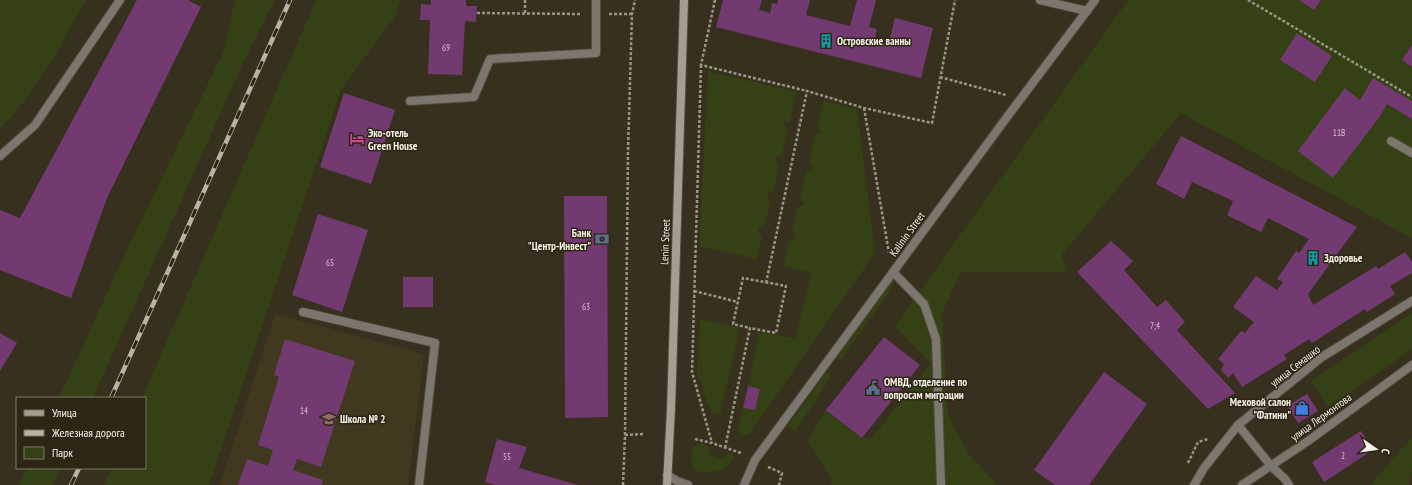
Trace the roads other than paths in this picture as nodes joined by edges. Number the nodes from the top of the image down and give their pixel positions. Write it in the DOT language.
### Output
graph roads {
  1 [pos="120,0"];
  2 [pos="596,0"];
  3 [pos="684,0"];
  4 [pos="1040,0"];
  5 [pos="1095,0"];
  6 [pos="1087,12"];
  7 [pos="410,101"];
  8 [pos="1391,141"];
  9 [pos="1412,153"];
  10 [pos="0,156"];
  11 [pos="893,272"];
  12 [pos="1412,301"];
  13 [pos="302,312"];
  14 [pos="1412,365"];
  15 [pos="1238,425"];
  16 [pos="1271,466"];
  17 [pos="667,476"];
  18 [pos="419,485"];
  19 [pos="667,485"];
  20 [pos="688,485"];
  21 [pos="744,485"];
  22 [pos="941,485"];
  23 [pos="1194,485"];
  24 [pos="1242,485"];
  25 [pos="1289,485"];
  1 -- 10 [label="street"];
  2 -- 7 [label="street"];
  3 -- 17 [label="main road, Lenin Street"];
  4 -- 6 [label="street"];
  5 -- 6 [label="street, Kalinin Street"];
  6 -- 11 [label="street, Kalinin Street"];
  8 -- 9 [label="street"];
  11 -- 21 [label="street, Kalinin Street"];
  11 -- 22 [label="street"];
  12 -- 15 [label="street, улица Семашко"];
  13 -- 18 [label="street"];
  14 -- 16 [label="street, улица Лермонтова"];
  15 -- 16 [label="street"];
  15 -- 23 [label="street, улица Семашко"];
  16 -- 24 [label="street, улица Лермонтова"];
  16 -- 25 [label="street"];
  17 -- 19 [label="main road, Lenin Street"];
  17 -- 20 [label="street"];
}
